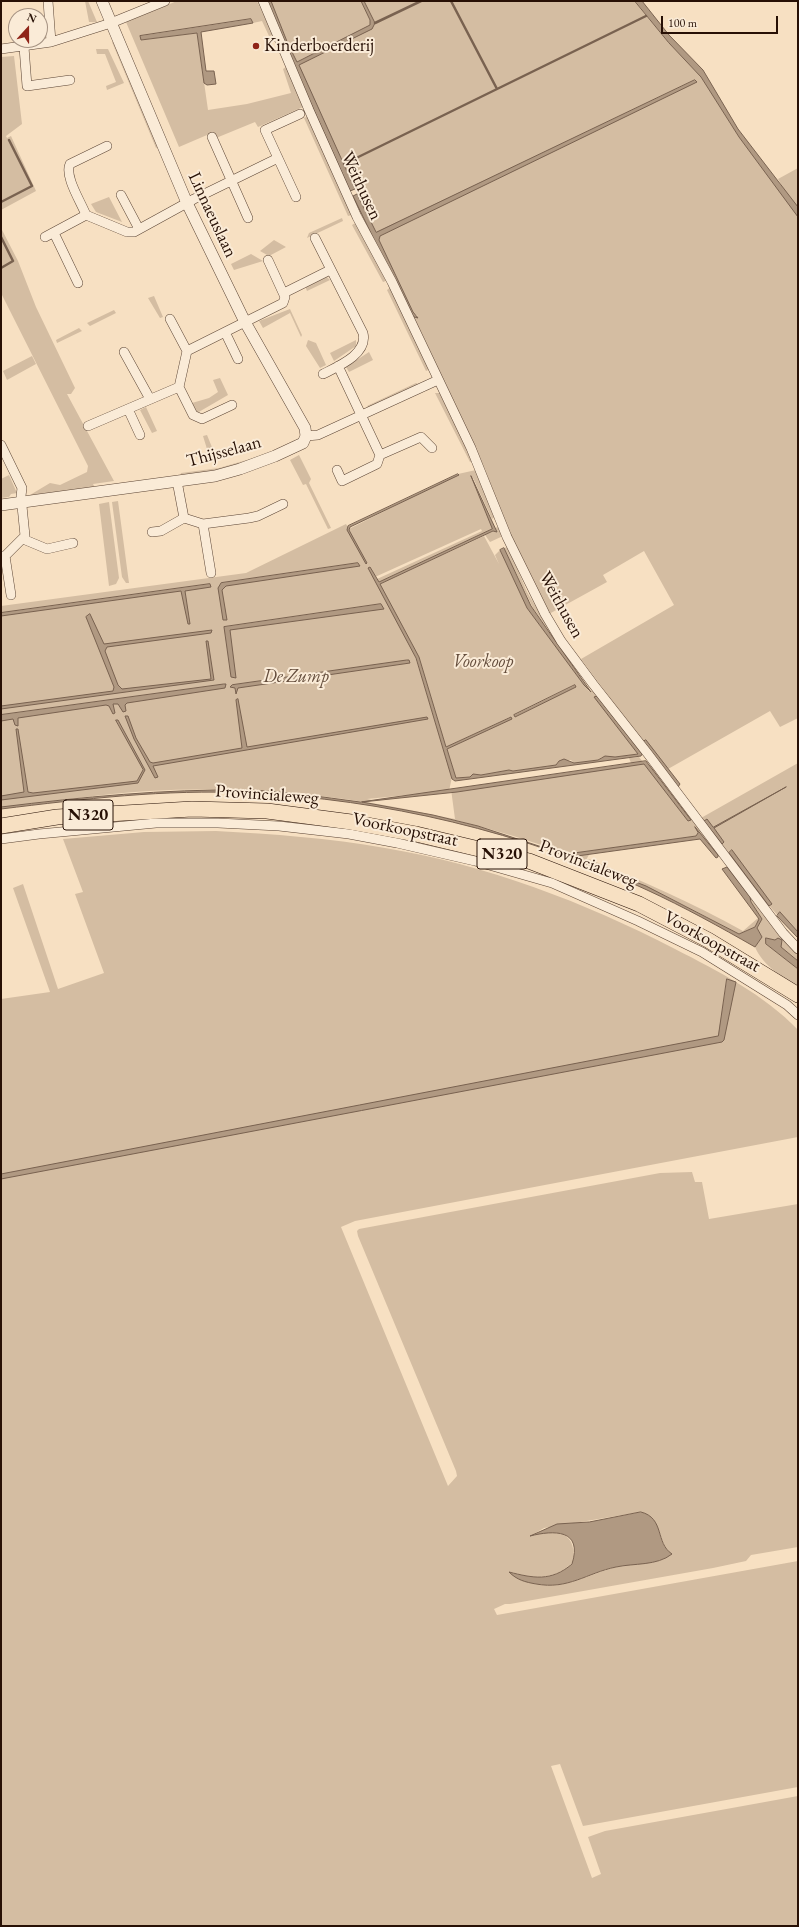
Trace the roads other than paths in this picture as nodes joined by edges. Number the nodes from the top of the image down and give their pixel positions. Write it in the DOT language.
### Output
graph roads {
  1 [pos="48,1"];
  2 [pos="102,1"];
  3 [pos="165,1"];
  4 [pos="264,1"];
  5 [pos="111,23"];
  6 [pos="52,42"];
  7 [pos="48,43"];
  8 [pos="12,48"];
  9 [pos="24,48"];
  10 [pos="1,49"];
  11 [pos="70,80"];
  12 [pos="300,114"];
  13 [pos="212,137"];
  14 [pos="107,146"];
  15 [pos="278,158"];
  16 [pos="232,180"];
  17 [pos="121,195"];
  18 [pos="296,197"];
  19 [pos="187,203"];
  20 [pos="86,215"];
  21 [pos="248,218"];
  22 [pos="139,229"];
  23 [pos="54,233"];
  24 [pos="45,237"];
  25 [pos="315,238"];
  26 [pos="268,260"];
  27 [pos="330,270"];
  28 [pos="78,284"];
  29 [pos="284,293"];
  30 [pos="170,319"];
  31 [pos="245,322"];
  32 [pos="225,332"];
  33 [pos="187,351"];
  34 [pos="124,352"];
  35 [pos="238,359"];
  36 [pos="338,366"];
  37 [pos="323,374"];
  38 [pos="438,380"];
  39 [pos="179,387"];
  40 [pos="150,399"];
  41 [pos="232,405"];
  42 [pos="128,409"];
  43 [pos="361,415"];
  44 [pos="88,426"];
  45 [pos="140,435"];
  46 [pos="306,436"];
  47 [pos="1,445"];
  48 [pos="432,448"];
  49 [pos="380,455"];
  50 [pos="337,470"];
  51 [pos="177,481"];
  52 [pos="22,503"];
  53 [pos="283,504"];
  54 [pos="1,506"];
  55 [pos="184,518"];
  56 [pos="203,524"];
  57 [pos="152,532"];
  58 [pos="23,539"];
  59 [pos="74,543"];
  60 [pos="3,556"];
  61 [pos="211,573"];
  62 [pos="11,595"];
  63 [pos="1,826"];
  64 [pos="1,839"];
  65 [pos="798,948"];
  66 [pos="798,995"];
  67 [pos="798,1015"];
  1 -- 6 [label="street"];
  2 -- 5 [label="street, Linnaeuslaan"];
  3 -- 5 [label="street"];
  4 -- 38 [label="street, Weithusen"];
  5 -- 6 [label="street"];
  5 -- 19 [label="street, Linnaeuslaan"];
  6 -- 7 [label="street"];
  8 -- 10 [label="street"];
  9 -- 11 [label="street"];
  12 -- 15 [label="street"];
  13 -- 16 [label="street"];
  14 -- 20 [label="street"];
  15 -- 16 [label="street"];
  15 -- 18 [label="street"];
  16 -- 19 [label="street"];
  16 -- 21 [label="street"];
  17 -- 22 [label="street"];
  19 -- 22 [label="street"];
  19 -- 31 [label="street, Linnaeuslaan"];
  20 -- 22 [label="street"];
  20 -- 23 [label="street"];
  23 -- 24 [label="street"];
  23 -- 28 [label="street"];
  25 -- 27 [label="street"];
  26 -- 29 [label="street"];
  27 -- 29 [label="street"];
  27 -- 36 [label="street"];
  29 -- 31 [label="street"];
  30 -- 33 [label="street"];
  31 -- 32 [label="street"];
  31 -- 46 [label="street, Linnaeuslaan"];
  32 -- 33 [label="street"];
  32 -- 35 [label="street"];
  33 -- 39 [label="street"];
  34 -- 40 [label="street"];
  36 -- 37 [label="street"];
  36 -- 43 [label="street"];
  38 -- 43 [label="street, Thijsselaan"];
  38 -- 65 [label="street, Weithusen"];
  39 -- 40 [label="street"];
  39 -- 41 [label="street"];
  40 -- 42 [label="street"];
  42 -- 44 [label="street"];
  42 -- 45 [label="street"];
  43 -- 46 [label="street, Thijsselaan"];
  43 -- 49 [label="street"];
  46 -- 51 [label="street, Thijsselaan"];
  47 -- 52 [label="street"];
  48 -- 49 [label="street"];
  49 -- 50 [label="street"];
  51 -- 52 [label="street, Thijsselaan"];
  51 -- 55 [label="street"];
  52 -- 54 [label="street, Thijsselaan"];
  52 -- 58 [label="street"];
  53 -- 56 [label="street"];
  55 -- 56 [label="street"];
  55 -- 57 [label="street"];
  56 -- 61 [label="street"];
  58 -- 59 [label="street"];
  58 -- 60 [label="street"];
  60 -- 62 [label="street"];
  63 -- 66 [label="highway, Provincialeweg / N320"];
  64 -- 67 [label="street, Voorkoopstraat"];
}
